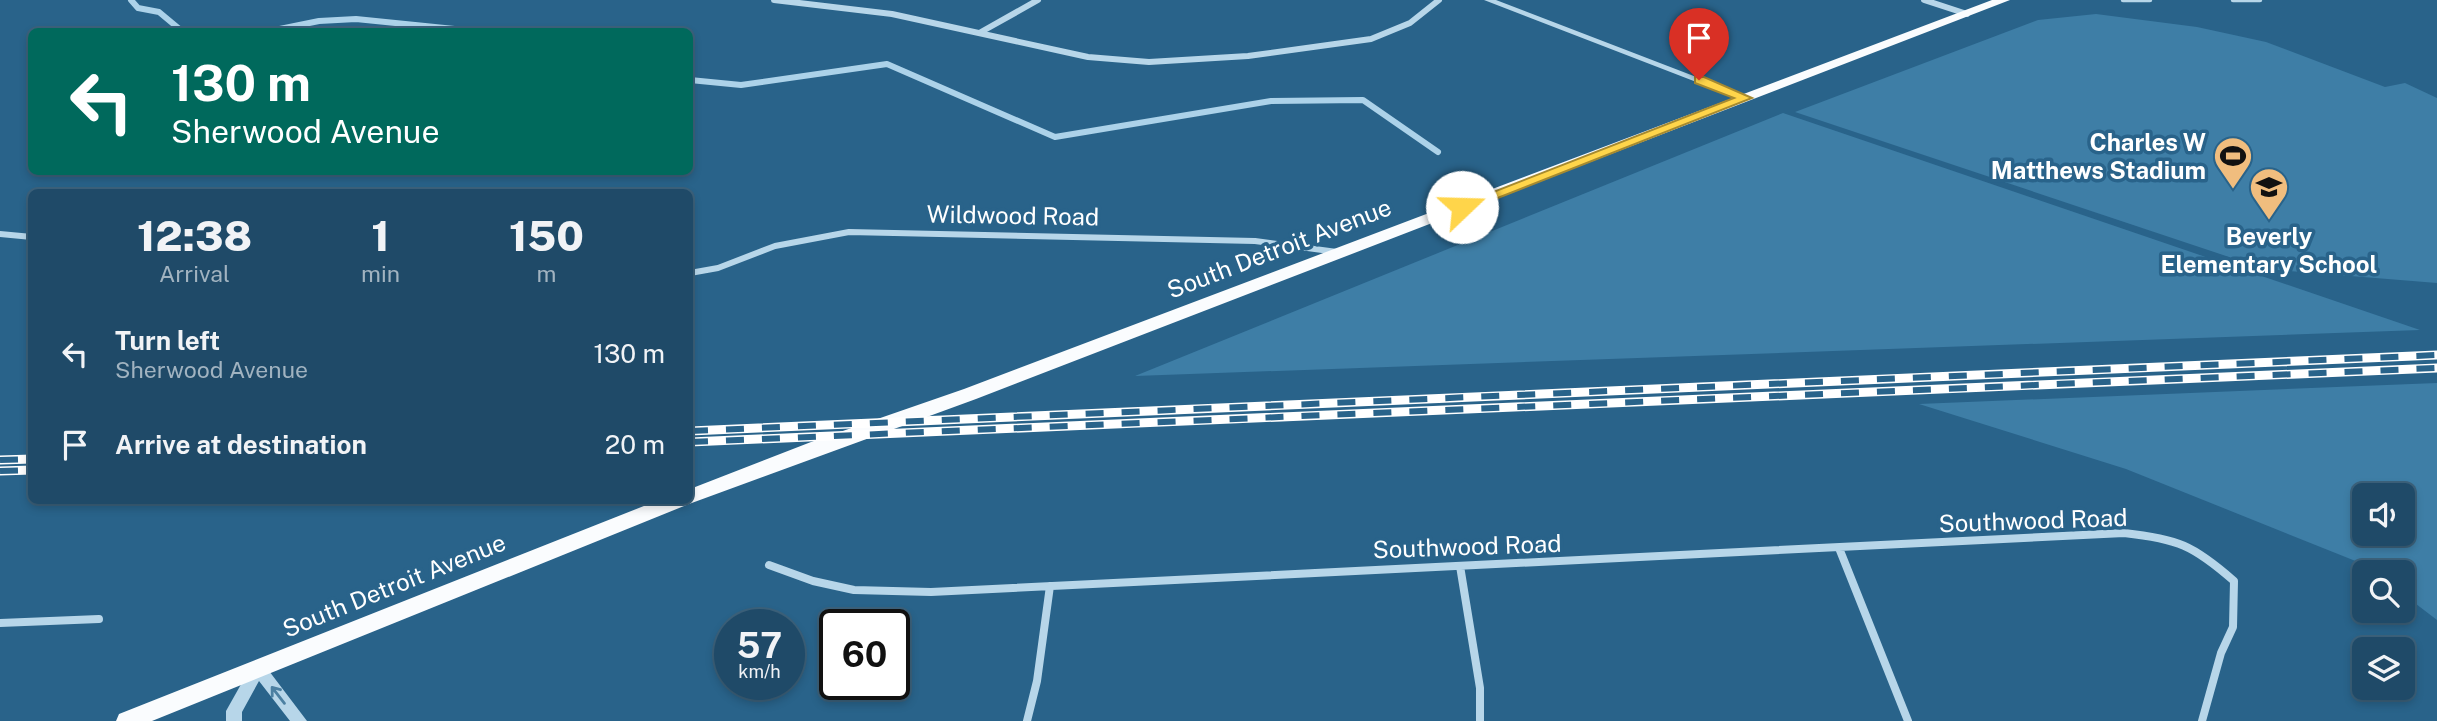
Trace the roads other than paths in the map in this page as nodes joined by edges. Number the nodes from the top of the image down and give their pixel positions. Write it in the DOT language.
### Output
graph roads {
  1 [pos="774,0"];
  2 [pos="1038,0"];
  3 [pos="1439,0"];
  4 [pos="1488,0"];
  5 [pos="1924,0"];
  6 [pos="2004,0"];
  7 [pos="2123,0"];
  8 [pos="2150,0"];
  9 [pos="2233,0"];
  10 [pos="2260,0"];
  11 [pos="1967,14"];
  12 [pos="981,32"];
  13 [pos="1746,98"];
  14 [pos="0,234"];
  15 [pos="28,237"];
  16 [pos="1341,253"];
  17 [pos="693,272"];
  18 [pos="693,496"];
  19 [pos="671,504"];
  20 [pos="1839,548"];
  21 [pos="769,565"];
  22 [pos="1460,566"];
  23 [pos="1049,586"];
  24 [pos="99,618"];
  25 [pos="0,623"];
  26 [pos="258,668"];
  27 [pos="127,721"];
  28 [pos="234,721"];
  29 [pos="299,721"];
  30 [pos="1027,721"];
  31 [pos="1480,721"];
  32 [pos="1908,721"];
  33 [pos="2202,721"];
  1 -- 12 [label="street"];
  2 -- 12 [label="street"];
  3 -- 12 [label="street"];
  4 -- 13 [label="street"];
  5 -- 11 [label="street"];
  6 -- 11 [label="main road, South Detroit Avenue"];
  7 -- 8 [label="lane"];
  9 -- 10 [label="lane"];
  11 -- 13 [label="main road, South Detroit Avenue"];
  13 -- 16 [label="main road, South Detroit Avenue"];
  14 -- 15 [label="street"];
  16 -- 17 [label="street, Wildwood Road"];
  16 -- 18 [label="main road, South Detroit Avenue"];
  19 -- 26 [label="main road, South Detroit Avenue"];
  20 -- 22 [label="street, Southwood Road"];
  20 -- 32 [label="street"];
  20 -- 33 [label="street, Southwood Road"];
  21 -- 23 [label="street, Southwood Road"];
  22 -- 23 [label="street, Southwood Road"];
  22 -- 31 [label="street"];
  23 -- 30 [label="street"];
  24 -- 25 [label="street"];
  26 -- 27 [label="main road, South Detroit Avenue"];
  26 -- 28 [label="street"];
  29 -- 26 [label="street, one-way"];
}
